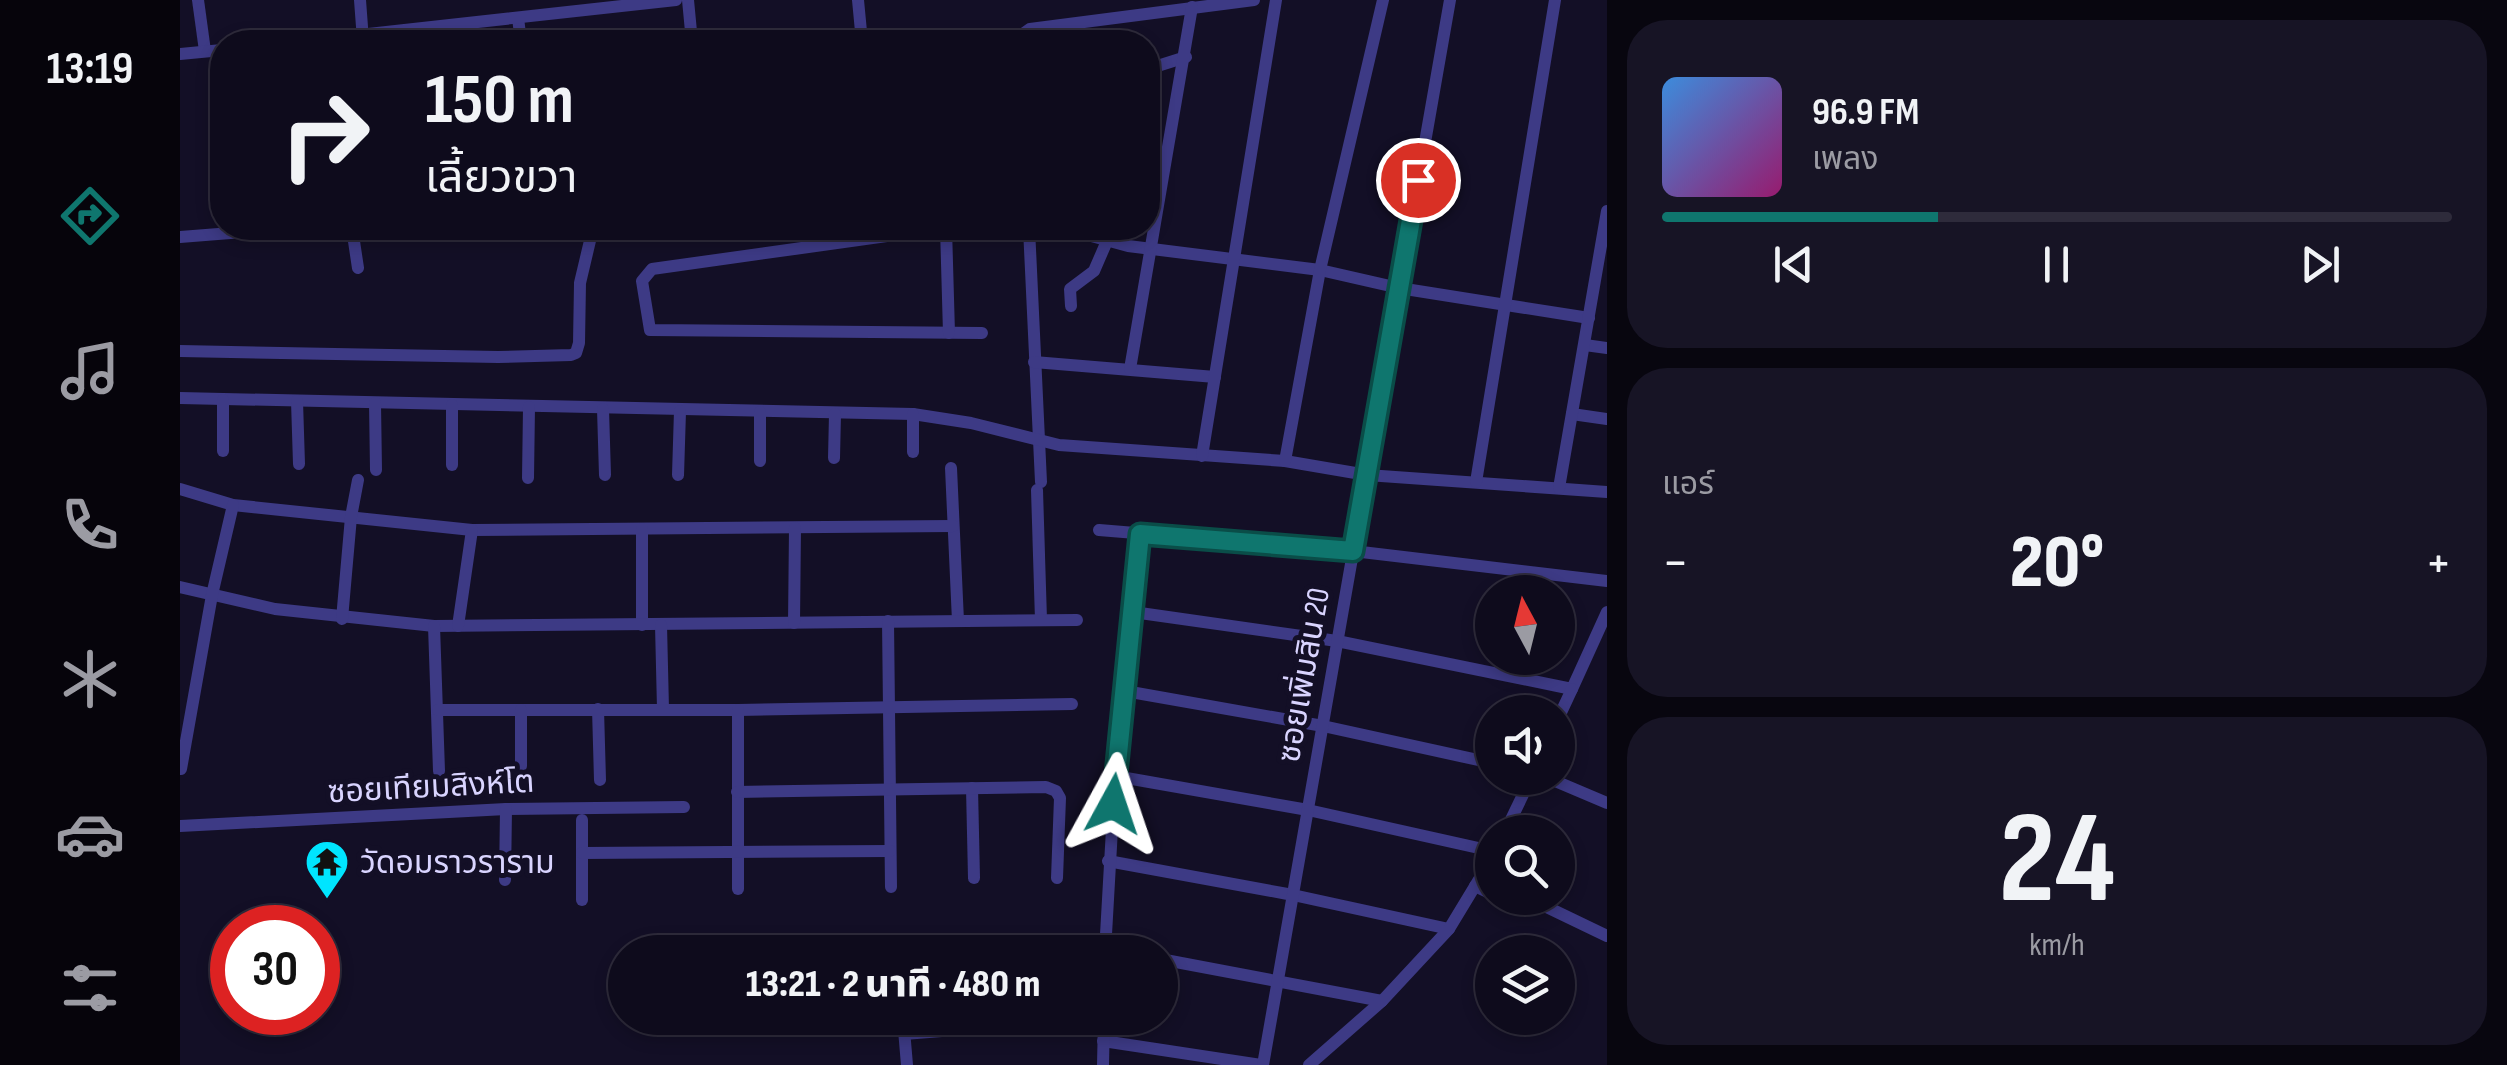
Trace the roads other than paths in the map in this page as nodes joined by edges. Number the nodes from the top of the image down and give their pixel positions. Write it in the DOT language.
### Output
graph roads {
  1 [pos="198,0"];
  2 [pos="360,0"];
  3 [pos="676,0"];
  4 [pos="688,0"];
  5 [pos="858,0"];
  6 [pos="1254,0"];
  7 [pos="1276,0"];
  8 [pos="1383,0"];
  9 [pos="1450,0"];
  10 [pos="1555,0"];
  11 [pos="1192,7"];
  12 [pos="518,18"];
  13 [pos="362,30"];
  14 [pos="429,30"];
  15 [pos="520,30"];
  16 [pos="691,30"];
  17 [pos="861,30"];
  18 [pos="1027,30"];
  19 [pos="210,51"];
  20 [pos="205,52"];
  21 [pos="180,54"];
  22 [pos="1186,57"];
  23 [pos="1160,65"];
  24 [pos="1160,198"];
  25 [pos="1607,212"];
  26 [pos="210,235"];
  27 [pos="180,237"];
  28 [pos="354,240"];
  29 [pos="589,240"];
  30 [pos="859,240"];
  31 [pos="945,240"];
  32 [pos="1029,240"];
  33 [pos="1104,240"];
  34 [pos="1152,240"];
  35 [pos="1107,241"];
  36 [pos="1151,247"];
  37 [pos="1235,258"];
  38 [pos="358,268"];
  39 [pos="1320,270"];
  40 [pos="1602,278"];
  41 [pos="1400,288"];
  42 [pos="1504,304"];
  43 [pos="1071,306"];
  44 [pos="1589,318"];
  45 [pos="982,332"];
  46 [pos="949,334"];
  47 [pos="1585,344"];
  48 [pos="1607,348"];
  49 [pos="180,351"];
  50 [pos="1034,362"];
  51 [pos="1130,369"];
  52 [pos="1215,377"];
  53 [pos="180,398"];
  54 [pos="223,400"];
  55 [pos="297,402"];
  56 [pos="375,403"];
  57 [pos="452,406"];
  58 [pos="529,407"];
  59 [pos="604,408"];
  60 [pos="680,411"];
  61 [pos="760,412"];
  62 [pos="835,414"];
  63 [pos="913,414"];
  64 [pos="1572,414"];
  65 [pos="1607,419"];
  66 [pos="1040,442"];
  67 [pos="223,452"];
  68 [pos="913,452"];
  69 [pos="1202,456"];
  70 [pos="834,458"];
  71 [pos="760,461"];
  72 [pos="1285,462"];
  73 [pos="299,464"];
  74 [pos="452,466"];
  75 [pos="951,468"];
  76 [pos="376,470"];
  77 [pos="605,475"];
  78 [pos="678,475"];
  79 [pos="1366,475"];
  80 [pos="528,478"];
  81 [pos="358,480"];
  82 [pos="1476,482"];
  83 [pos="1559,488"];
  84 [pos="180,489"];
  85 [pos="1607,492"];
  86 [pos="233,504"];
  87 [pos="352,518"];
  88 [pos="953,526"];
  89 [pos="795,528"];
  90 [pos="642,529"];
  91 [pos="472,530"];
  92 [pos="1099,530"];
  93 [pos="1140,534"];
  94 [pos="1353,551"];
  95 [pos="1607,581"];
  96 [pos="180,588"];
  97 [pos="212,595"];
  98 [pos="1133,612"];
  99 [pos="1607,612"];
  100 [pos="342,619"];
  101 [pos="1041,620"];
  102 [pos="1077,620"];
  103 [pos="958,621"];
  104 [pos="888,622"];
  105 [pos="794,623"];
  106 [pos="642,625"];
  107 [pos="661,625"];
  108 [pos="434,626"];
  109 [pos="458,626"];
  110 [pos="1337,642"];
  111 [pos="1572,689"];
  112 [pos="1125,692"];
  113 [pos="1569,695"];
  114 [pos="1072,704"];
  115 [pos="889,707"];
  116 [pos="598,709"];
  117 [pos="438,710"];
  118 [pos="521,710"];
  119 [pos="663,710"];
  120 [pos="738,710"];
  121 [pos="1322,726"];
  122 [pos="1475,758"];
  123 [pos="521,766"];
  124 [pos="181,769"];
  125 [pos="439,771"];
  126 [pos="1115,776"];
  127 [pos="600,780"];
  128 [pos="972,788"];
  129 [pos="889,789"];
  130 [pos="1575,789"];
  131 [pos="737,792"];
  132 [pos="1607,802"];
  133 [pos="684,807"];
  134 [pos="506,809"];
  135 [pos="1308,810"];
  136 [pos="582,820"];
  137 [pos="180,826"];
  138 [pos="1475,850"];
  139 [pos="738,851"];
  140 [pos="890,851"];
  141 [pos="582,853"];
  142 [pos="1108,860"];
  143 [pos="974,878"];
  144 [pos="1057,878"];
  145 [pos="505,880"];
  146 [pos="1475,886"];
  147 [pos="891,888"];
  148 [pos="738,889"];
  149 [pos="1293,894"];
  150 [pos="582,900"];
  151 [pos="1563,915"];
  152 [pos="1449,928"];
  153 [pos="1106,935"];
  154 [pos="1607,936"];
  155 [pos="1178,962"];
  156 [pos="1278,980"];
  157 [pos="1382,1002"];
  158 [pos="904,1035"];
  159 [pos="1104,1035"];
  160 [pos="1104,1041"];
  161 [pos="908,1065"];
  162 [pos="1103,1065"];
  163 [pos="1262,1065"];
  164 [pos="1309,1065"];
  1 -- 20 [label="street"];
  2 -- 13 [label="street"];
  3 -- 12 [label="street"];
  4 -- 16 [label="street"];
  5 -- 17 [label="street"];
  6 -- 11 [label="street"];
  7 -- 37 [label="street"];
  8 -- 39 [label="street"];
  9 -- 41 [label="street, ซอยเพิ่มสิน 20"];
  10 -- 42 [label="street"];
  11 -- 18 [label="street"];
  11 -- 22 [label="street"];
  12 -- 14 [label="street"];
  12 -- 15 [label="street"];
  19 -- 20 [label="street"];
  20 -- 21 [label="street"];
  22 -- 23 [label="street"];
  22 -- 24 [label="street"];
  25 -- 40 [label="street"];
  26 -- 27 [label="street"];
  28 -- 38 [label="street"];
  29 -- 49 [label="street"];
  30 -- 46 [label="street"];
  31 -- 46 [label="street"];
  32 -- 50 [label="street"];
  33 -- 35 [label="street"];
  34 -- 36 [label="street"];
  35 -- 36 [label="street"];
  35 -- 43 [label="street"];
  36 -- 37 [label="street"];
  36 -- 51 [label="street"];
  37 -- 39 [label="street"];
  37 -- 52 [label="street"];
  39 -- 41 [label="street"];
  39 -- 72 [label="street"];
  40 -- 44 [label="street"];
  41 -- 42 [label="street"];
  41 -- 79 [label="street, ซอยเพิ่มสิน 20"];
  42 -- 44 [label="street"];
  42 -- 82 [label="street"];
  44 -- 47 [label="street"];
  45 -- 46 [label="street"];
  47 -- 48 [label="street"];
  47 -- 64 [label="street"];
  50 -- 51 [label="street"];
  50 -- 66 [label="street"];
  51 -- 52 [label="street"];
  52 -- 69 [label="street"];
  53 -- 54 [label="street"];
  54 -- 55 [label="street"];
  54 -- 67 [label="street"];
  55 -- 56 [label="street"];
  55 -- 73 [label="street"];
  56 -- 57 [label="street"];
  56 -- 76 [label="street"];
  57 -- 58 [label="street"];
  57 -- 74 [label="street"];
  58 -- 59 [label="street"];
  58 -- 80 [label="street"];
  59 -- 60 [label="street"];
  59 -- 77 [label="street"];
  60 -- 61 [label="street"];
  60 -- 78 [label="street"];
  61 -- 62 [label="street"];
  61 -- 71 [label="street"];
  62 -- 63 [label="street"];
  62 -- 70 [label="street"];
  63 -- 66 [label="street"];
  63 -- 68 [label="street"];
  64 -- 65 [label="street"];
  64 -- 83 [label="street"];
  66 -- 69 [label="street"];
  66 -- 101 [label="street"];
  69 -- 72 [label="street"];
  72 -- 79 [label="street"];
  75 -- 88 [label="street"];
  79 -- 82 [label="street"];
  79 -- 94 [label="street, ซอยเพิ่มสิน 20"];
  81 -- 87 [label="street"];
  82 -- 83 [label="street"];
  83 -- 85 [label="street"];
  84 -- 86 [label="street"];
  86 -- 87 [label="street"];
  86 -- 97 [label="street"];
  87 -- 91 [label="street"];
  87 -- 100 [label="street"];
  88 -- 89 [label="street"];
  88 -- 103 [label="street"];
  89 -- 90 [label="street"];
  89 -- 105 [label="street"];
  90 -- 91 [label="street"];
  90 -- 106 [label="street"];
  91 -- 109 [label="street"];
  92 -- 93 [label="street"];
  93 -- 94 [label="street"];
  93 -- 98 [label="street"];
  94 -- 95 [label="street"];
  94 -- 110 [label="street, ซอยเพิ่มสิน 20"];
  96 -- 97 [label="street"];
  97 -- 100 [label="street"];
  97 -- 124 [label="street"];
  98 -- 110 [label="street"];
  98 -- 112 [label="street"];
  99 -- 111 [label="street"];
  100 -- 108 [label="street"];
  101 -- 102 [label="street"];
  101 -- 103 [label="street"];
  103 -- 104 [label="street"];
  104 -- 105 [label="street"];
  104 -- 115 [label="street"];
  105 -- 107 [label="street"];
  106 -- 107 [label="street"];
  106 -- 109 [label="street"];
  107 -- 119 [label="street"];
  108 -- 109 [label="street"];
  108 -- 117 [label="street"];
  110 -- 111 [label="street"];
  110 -- 121 [label="street, ซอยเพิ่มสิน 20"];
  111 -- 113 [label="street"];
  112 -- 121 [label="street"];
  112 -- 126 [label="street"];
  114 -- 115 [label="street"];
  115 -- 120 [label="street"];
  115 -- 129 [label="street"];
  116 -- 118 [label="street"];
  116 -- 119 [label="street"];
  116 -- 127 [label="street"];
  117 -- 118 [label="street"];
  117 -- 125 [label="street"];
  118 -- 123 [label="street"];
  119 -- 120 [label="street"];
  120 -- 131 [label="street"];
  121 -- 122 [label="street"];
  121 -- 135 [label="street, ซอยเพิ่มสิน 20"];
  126 -- 135 [label="street"];
  126 -- 142 [label="street"];
  128 -- 129 [label="street"];
  128 -- 143 [label="street"];
  128 -- 144 [label="street"];
  129 -- 131 [label="street"];
  129 -- 140 [label="street"];
  130 -- 132 [label="street"];
  131 -- 139 [label="street"];
  133 -- 134 [label="street, ซอยเทียมสิงห์โต"];
  134 -- 137 [label="street, ซอยเทียมสิงห์โต"];
  134 -- 145 [label="street"];
  135 -- 138 [label="street"];
  135 -- 149 [label="street, ซอยเพิ่มสิน 20"];
  136 -- 141 [label="street"];
  139 -- 140 [label="street"];
  139 -- 141 [label="street"];
  139 -- 148 [label="street"];
  140 -- 147 [label="street"];
  141 -- 150 [label="street"];
  142 -- 149 [label="street"];
  142 -- 153 [label="street"];
  146 -- 152 [label="street"];
  149 -- 152 [label="street"];
  149 -- 156 [label="street, ซอยเพิ่มสิน 20"];
  151 -- 154 [label="street"];
  152 -- 157 [label="street"];
  155 -- 156 [label="street"];
  156 -- 157 [label="street"];
  156 -- 163 [label="street, ซอยเพิ่มสิน 20"];
  157 -- 164 [label="street"];
  158 -- 161 [label="street"];
  159 -- 160 [label="street"];
  160 -- 162 [label="street"];
  160 -- 163 [label="street"];
}
